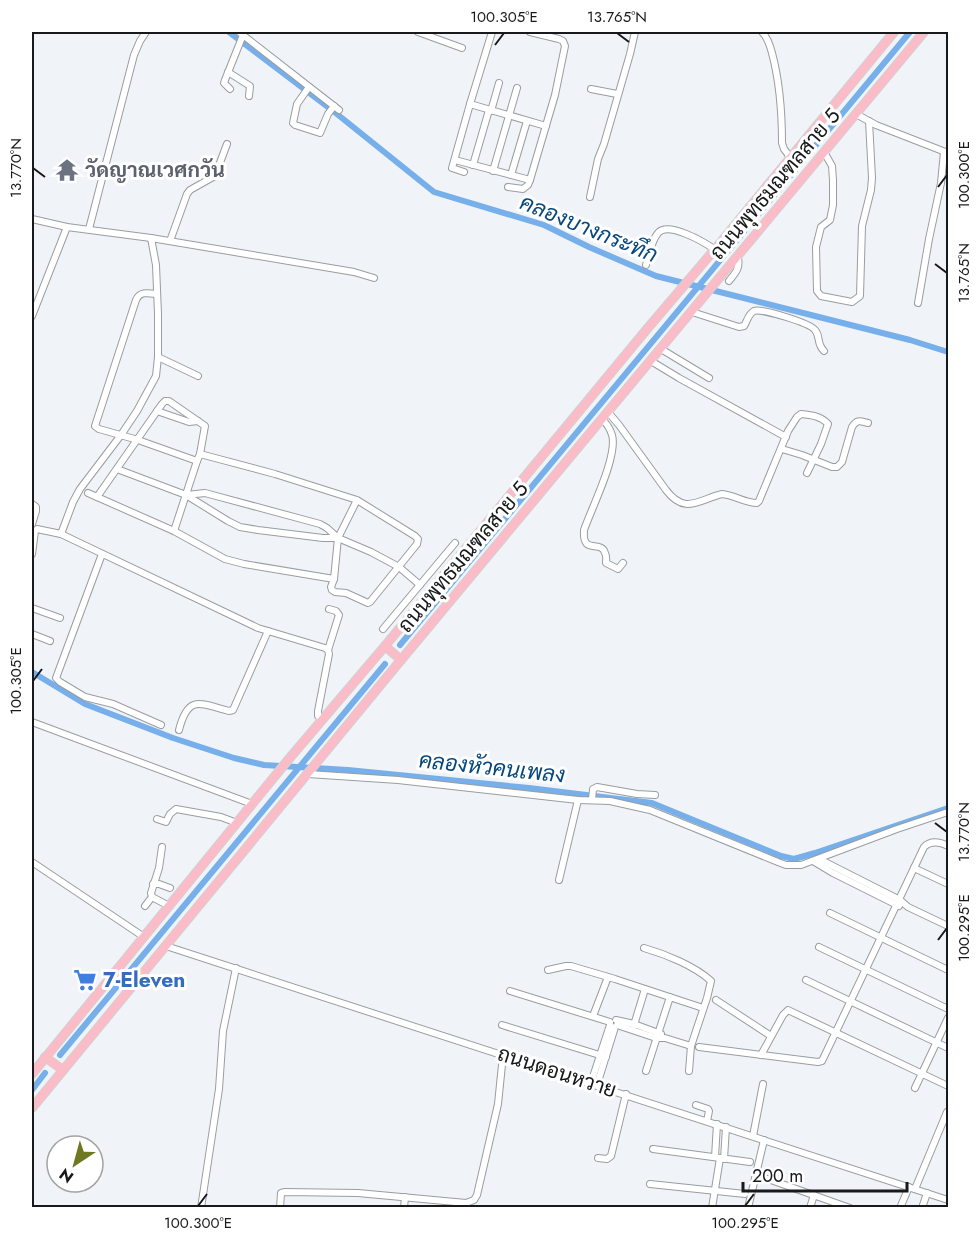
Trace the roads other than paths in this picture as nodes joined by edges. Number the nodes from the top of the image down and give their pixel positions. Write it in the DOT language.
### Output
graph roads {
  1 [pos="146,32"];
  2 [pos="418,32"];
  3 [pos="492,32"];
  4 [pos="530,32"];
  5 [pos="635,32"];
  6 [pos="762,32"];
  7 [pos="894,32"];
  8 [pos="924,32"];
  9 [pos="544,33"];
  10 [pos="241,35"];
  11 [pos="462,48"];
  12 [pos="228,72"];
  13 [pos="499,83"];
  14 [pos="309,88"];
  15 [pos="517,88"];
  16 [pos="230,89"];
  17 [pos="591,89"];
  18 [pos="617,94"];
  19 [pos="249,96"];
  20 [pos="470,104"];
  21 [pos="490,110"];
  22 [pos="856,114"];
  23 [pos="509,115"];
  24 [pos="527,121"];
  25 [pos="869,121"];
  26 [pos="546,126"];
  27 [pos="227,144"];
  28 [pos="824,152"];
  29 [pos="946,153"];
  30 [pos="790,157"];
  31 [pos="455,160"];
  32 [pos="473,165"];
  33 [pos="493,171"];
  34 [pos="464,172"];
  35 [pos="511,175"];
  36 [pos="530,180"];
  37 [pos="508,188"];
  38 [pos="590,197"];
  39 [pos="32,219"];
  40 [pos="67,227"];
  41 [pos="89,229"];
  42 [pos="152,238"];
  43 [pos="170,241"];
  44 [pos="714,249"];
  45 [pos="738,257"];
  46 [pos="646,265"];
  47 [pos="374,278"];
  48 [pos="729,281"];
  49 [pos="157,294"];
  50 [pos="918,303"];
  51 [pos="692,312"];
  52 [pos="32,316"];
  53 [pos="661,349"];
  54 [pos="824,351"];
  55 [pos="158,357"];
  56 [pos="651,361"];
  57 [pos="198,376"];
  58 [pos="710,378"];
  59 [pos="157,411"];
  60 [pos="605,415"];
  61 [pos="198,421"];
  62 [pos="868,423"];
  63 [pos="121,435"];
  64 [pos="786,437"];
  65 [pos="138,440"];
  66 [pos="782,449"];
  67 [pos="199,458"];
  68 [pos="812,459"];
  69 [pos="117,469"];
  70 [pos="807,473"];
  71 [pos="88,493"];
  72 [pos="186,495"];
  73 [pos="98,497"];
  74 [pos="357,500"];
  75 [pos="32,504"];
  76 [pos="32,524"];
  77 [pos="174,531"];
  78 [pos="61,534"];
  79 [pos="338,537"];
  80 [pos="455,543"];
  81 [pos="32,554"];
  82 [pos="102,554"];
  83 [pos="622,563"];
  84 [pos="396,567"];
  85 [pos="334,579"];
  86 [pos="419,586"];
  87 [pos="402,606"];
  88 [pos="32,608"];
  89 [pos="329,609"];
  90 [pos="411,615"];
  91 [pos="60,618"];
  92 [pos="383,629"];
  93 [pos="268,632"];
  94 [pos="32,634"];
  95 [pos="50,641"];
  96 [pos="385,646"];
  97 [pos="328,650"];
  98 [pos="401,660"];
  99 [pos="322,719"];
  100 [pos="32,722"];
  101 [pos="161,725"];
  102 [pos="179,730"];
  103 [pos="308,774"];
  104 [pos="655,795"];
  105 [pos="592,796"];
  106 [pos="578,800"];
  107 [pos="252,804"];
  108 [pos="948,812"];
  109 [pos="157,819"];
  110 [pos="237,823"];
  111 [pos="948,846"];
  112 [pos="162,847"];
  113 [pos="816,860"];
  114 [pos="32,862"];
  115 [pos="915,868"];
  116 [pos="559,880"];
  117 [pos="153,884"];
  118 [pos="948,884"];
  119 [pos="170,888"];
  120 [pos="152,897"];
  121 [pos="899,903"];
  122 [pos="145,906"];
  123 [pos="169,906"];
  124 [pos="830,913"];
  125 [pos="948,926"];
  126 [pos="144,936"];
  127 [pos="882,937"];
  128 [pos="166,946"];
  129 [pos="819,947"];
  130 [pos="644,948"];
  131 [pos="236,968"];
  132 [pos="548,970"];
  133 [pos="866,970"];
  134 [pos="948,970"];
  135 [pos="608,977"];
  136 [pos="806,980"];
  137 [pos="645,989"];
  138 [pos="510,991"];
  139 [pos="670,997"];
  140 [pos="716,1000"];
  141 [pos="851,1002"];
  142 [pos="704,1008"];
  143 [pos="948,1009"];
  144 [pos="593,1016"];
  145 [pos="948,1018"];
  146 [pos="614,1024"];
  147 [pos="502,1025"];
  148 [pos="634,1027"];
  149 [pos="836,1033"];
  150 [pos="657,1035"];
  151 [pos="771,1035"];
  152 [pos="937,1042"];
  153 [pos="691,1046"];
  154 [pos="699,1047"];
  155 [pos="948,1048"];
  156 [pos="503,1055"];
  157 [pos="761,1055"];
  158 [pos="603,1056"];
  159 [pos="45,1057"];
  160 [pos="63,1070"];
  161 [pos="646,1071"];
  162 [pos="689,1071"];
  163 [pos="32,1074"];
  164 [pos="922,1074"];
  165 [pos="594,1084"];
  166 [pos="763,1084"];
  167 [pos="948,1086"];
  168 [pos="915,1088"];
  169 [pos="626,1094"];
  170 [pos="696,1105"];
  171 [pos="32,1108"];
  172 [pos="947,1112"];
  173 [pos="707,1121"];
  174 [pos="717,1124"];
  175 [pos="726,1127"];
  176 [pos="753,1136"];
  177 [pos="764,1140"];
  178 [pos="653,1149"];
  179 [pos="598,1158"];
  180 [pos="720,1158"];
  181 [pos="750,1162"];
  182 [pos="768,1179"];
  183 [pos="650,1184"];
  184 [pos="912,1188"];
  185 [pos="715,1190"];
  186 [pos="927,1193"];
  187 [pos="745,1194"];
  188 [pos="814,1195"];
  189 [pos="405,1197"];
  190 [pos="948,1200"];
  191 [pos="201,1208"];
  192 [pos="280,1208"];
  193 [pos="404,1208"];
  194 [pos="712,1208"];
  195 [pos="748,1208"];
  196 [pos="810,1208"];
  197 [pos="850,1208"];
  198 [pos="900,1208"];
  199 [pos="922,1208"];
  1 -- 41 [label="street"];
  2 -- 11 [label="street"];
  3 -- 20 [label="street"];
  4 -- 9 [label="street"];
  5 -- 18 [label="street"];
  6 -- 30 [label="street"];
  7 -- 30 [label="main road, ถนนพุทธมณฑลสาย 5"];
  8 -- 22 [label="main road, ถนนพุทธมณฑลสาย 5"];
  9 -- 26 [label="street"];
  10 -- 12 [label="street"];
  10 -- 14 [label="street"];
  12 -- 16 [label="street"];
  12 -- 19 [label="street"];
  13 -- 21 [label="street"];
  14 -- 14 [label="street"];
  15 -- 23 [label="street"];
  17 -- 18 [label="street"];
  18 -- 38 [label="street"];
  20 -- 21 [label="street"];
  20 -- 31 [label="street"];
  21 -- 23 [label="street"];
  21 -- 32 [label="street"];
  22 -- 25 [label="street"];
  22 -- 28 [label="main road, ถนนพุทธมณฑลสาย 5"];
  23 -- 24 [label="street"];
  23 -- 33 [label="street"];
  24 -- 26 [label="street"];
  24 -- 35 [label="street"];
  25 -- 28 [label="street"];
  25 -- 29 [label="street"];
  26 -- 36 [label="street"];
  27 -- 43 [label="street"];
  28 -- 45 [label="main road, ถนนพุทธมณฑลสาย 5"];
  29 -- 50 [label="street"];
  30 -- 44 [label="main road, ถนนพุทธมณฑลสาย 5"];
  31 -- 32 [label="street"];
  31 -- 34 [label="street"];
  32 -- 33 [label="street"];
  33 -- 35 [label="street"];
  35 -- 36 [label="street"];
  36 -- 37 [label="street"];
  39 -- 40 [label="street"];
  40 -- 41 [label="street"];
  40 -- 52 [label="street"];
  41 -- 42 [label="street"];
  42 -- 43 [label="street"];
  42 -- 49 [label="street"];
  43 -- 47 [label="street"];
  44 -- 46 [label="street"];
  44 -- 90 [label="main road, ถนนพุทธมณฑลสาย 5"];
  45 -- 48 [label="street"];
  45 -- 51 [label="main road, ถนนพุทธมณฑลสาย 5"];
  49 -- 55 [label="street"];
  49 -- 63 [label="street"];
  51 -- 53 [label="main road, ถนนพุทธมณฑลสาย 5"];
  51 -- 54 [label="street"];
  53 -- 56 [label="main road, ถนนพุทธมณฑลสาย 5"];
  53 -- 58 [label="street"];
  55 -- 57 [label="street"];
  55 -- 63 [label="street"];
  56 -- 60 [label="main road, ถนนพุทธมณฑลสาย 5"];
  56 -- 64 [label="street"];
  59 -- 61 [label="street"];
  59 -- 61 [label="street"];
  59 -- 65 [label="street"];
  60 -- 66 [label="street"];
  60 -- 83 [label="street"];
  60 -- 98 [label="main road, ถนนพุทธมณฑลสาย 5"];
  61 -- 67 [label="street"];
  62 -- 68 [label="street"];
  63 -- 65 [label="street"];
  63 -- 78 [label="street"];
  64 -- 66 [label="street"];
  64 -- 68 [label="street"];
  65 -- 67 [label="street"];
  65 -- 69 [label="street"];
  66 -- 68 [label="street"];
  67 -- 72 [label="street"];
  67 -- 74 [label="street"];
  68 -- 70 [label="street"];
  69 -- 72 [label="street"];
  69 -- 73 [label="street"];
  71 -- 73 [label="street"];
  72 -- 77 [label="street"];
  72 -- 79 [label="street"];
  72 -- 79 [label="street"];
  73 -- 77 [label="street"];
  74 -- 79 [label="street"];
  74 -- 84 [label="street"];
  75 -- 76 [label="street"];
  77 -- 85 [label="street"];
  78 -- 81 [label="street"];
  78 -- 82 [label="street"];
  79 -- 84 [label="street"];
  79 -- 85 [label="street"];
  80 -- 86 [label="street"];
  82 -- 93 [label="street"];
  82 -- 101 [label="street"];
  84 -- 85 [label="street"];
  84 -- 86 [label="street"];
  86 -- 87 [label="street"];
  87 -- 90 [label="street"];
  87 -- 92 [label="street"];
  88 -- 91 [label="street"];
  89 -- 97 [label="street"];
  90 -- 96 [label="main road, ถนนพุทธมณฑลสาย 5"];
  93 -- 97 [label="street"];
  93 -- 102 [label="street"];
  94 -- 95 [label="street"];
  96 -- 98 [label="main road"];
  96 -- 99 [label="main road, ถนนพุทธมณฑลสาย 5"];
  97 -- 99 [label="street"];
  98 -- 103 [label="main road, ถนนพุทธมณฑลสาย 5"];
  99 -- 107 [label="main road, ถนนพุทธมณฑลสาย 5"];
  100 -- 107 [label="street"];
  103 -- 106 [label="street"];
  103 -- 128 [label="main road, ถนนพุทธมณฑลสาย 5"];
  104 -- 105 [label="street"];
  105 -- 106 [label="street"];
  105 -- 113 [label="street"];
  106 -- 116 [label="street"];
  107 -- 110 [label="main road, ถนนพุทธมณฑลสาย 5"];
  108 -- 113 [label="street"];
  109 -- 110 [label="street"];
  110 -- 123 [label="main road, ถนนพุทธมณฑลสาย 5"];
  111 -- 115 [label="street"];
  112 -- 117 [label="street"];
  113 -- 121 [label="street"];
  114 -- 126 [label="street"];
  115 -- 118 [label="street"];
  115 -- 121 [label="street"];
  117 -- 119 [label="street"];
  117 -- 120 [label="street"];
  120 -- 122 [label="street"];
  120 -- 123 [label="street"];
  121 -- 125 [label="street"];
  121 -- 127 [label="street"];
  123 -- 126 [label="main road, ถนนพุทธมณฑลสาย 5"];
  124 -- 127 [label="street"];
  126 -- 159 [label="main road, ถนนพุทธมณฑลสาย 5"];
  127 -- 133 [label="street"];
  127 -- 134 [label="street"];
  128 -- 131 [label="street, ถนนดอนหวาย"];
  128 -- 160 [label="main road, ถนนพุทธมณฑลสาย 5"];
  129 -- 133 [label="street"];
  130 -- 142 [label="street"];
  131 -- 156 [label="street, ถนนดอนหวาย"];
  131 -- 191 [label="street"];
  132 -- 135 [label="street"];
  133 -- 141 [label="street"];
  133 -- 143 [label="street"];
  135 -- 137 [label="street"];
  135 -- 144 [label="street"];
  136 -- 141 [label="street"];
  137 -- 139 [label="street"];
  137 -- 148 [label="street"];
  138 -- 144 [label="street"];
  139 -- 142 [label="street"];
  139 -- 150 [label="street"];
  140 -- 151 [label="street"];
  141 -- 149 [label="street"];
  141 -- 152 [label="street"];
  142 -- 153 [label="street"];
  144 -- 146 [label="street"];
  145 -- 152 [label="street"];
  146 -- 148 [label="street"];
  146 -- 158 [label="street"];
  147 -- 158 [label="street"];
  148 -- 150 [label="street"];
  149 -- 151 [label="street"];
  149 -- 157 [label="street"];
  149 -- 164 [label="street"];
  150 -- 153 [label="street"];
  150 -- 161 [label="street"];
  151 -- 157 [label="street"];
  152 -- 155 [label="street"];
  152 -- 164 [label="street"];
  153 -- 162 [label="street"];
  154 -- 157 [label="street"];
  156 -- 165 [label="street, ถนนดอนหวาย"];
  156 -- 189 [label="street"];
  158 -- 165 [label="street"];
  159 -- 160 [label="main road"];
  159 -- 163 [label="main road, ถนนพุทธมณฑลสาย 5"];
  160 -- 171 [label="main road, ถนนพุทธมณฑลสาย 5"];
  164 -- 167 [label="street"];
  164 -- 168 [label="street"];
  165 -- 169 [label="street, ถนนดอนหวาย"];
  166 -- 176 [label="street"];
  169 -- 173 [label="street, ถนนดอนหวาย"];
  169 -- 179 [label="street"];
  170 -- 173 [label="street"];
  172 -- 184 [label="street"];
  173 -- 174 [label="street, ถนนดอนหวาย"];
  174 -- 175 [label="street, ถนนดอนหวาย"];
  174 -- 180 [label="street"];
  175 -- 176 [label="street, ถนนดอนหวาย"];
  175 -- 180 [label="street"];
  176 -- 177 [label="street, ถนนดอนหวาย"];
  177 -- 184 [label="street, ถนนดอนหวาย"];
  177 -- 195 [label="street"];
  178 -- 180 [label="street"];
  180 -- 181 [label="street"];
  180 -- 185 [label="street"];
  182 -- 188 [label="street"];
  183 -- 185 [label="street"];
  184 -- 186 [label="street, ถนนดอนหวาย"];
  184 -- 198 [label="street"];
  185 -- 187 [label="street"];
  185 -- 194 [label="street"];
  186 -- 190 [label="street, ถนนดอนหวาย"];
  186 -- 199 [label="street"];
  188 -- 196 [label="street"];
  188 -- 197 [label="street"];
  189 -- 192 [label="street"];
  189 -- 193 [label="street"];
}
